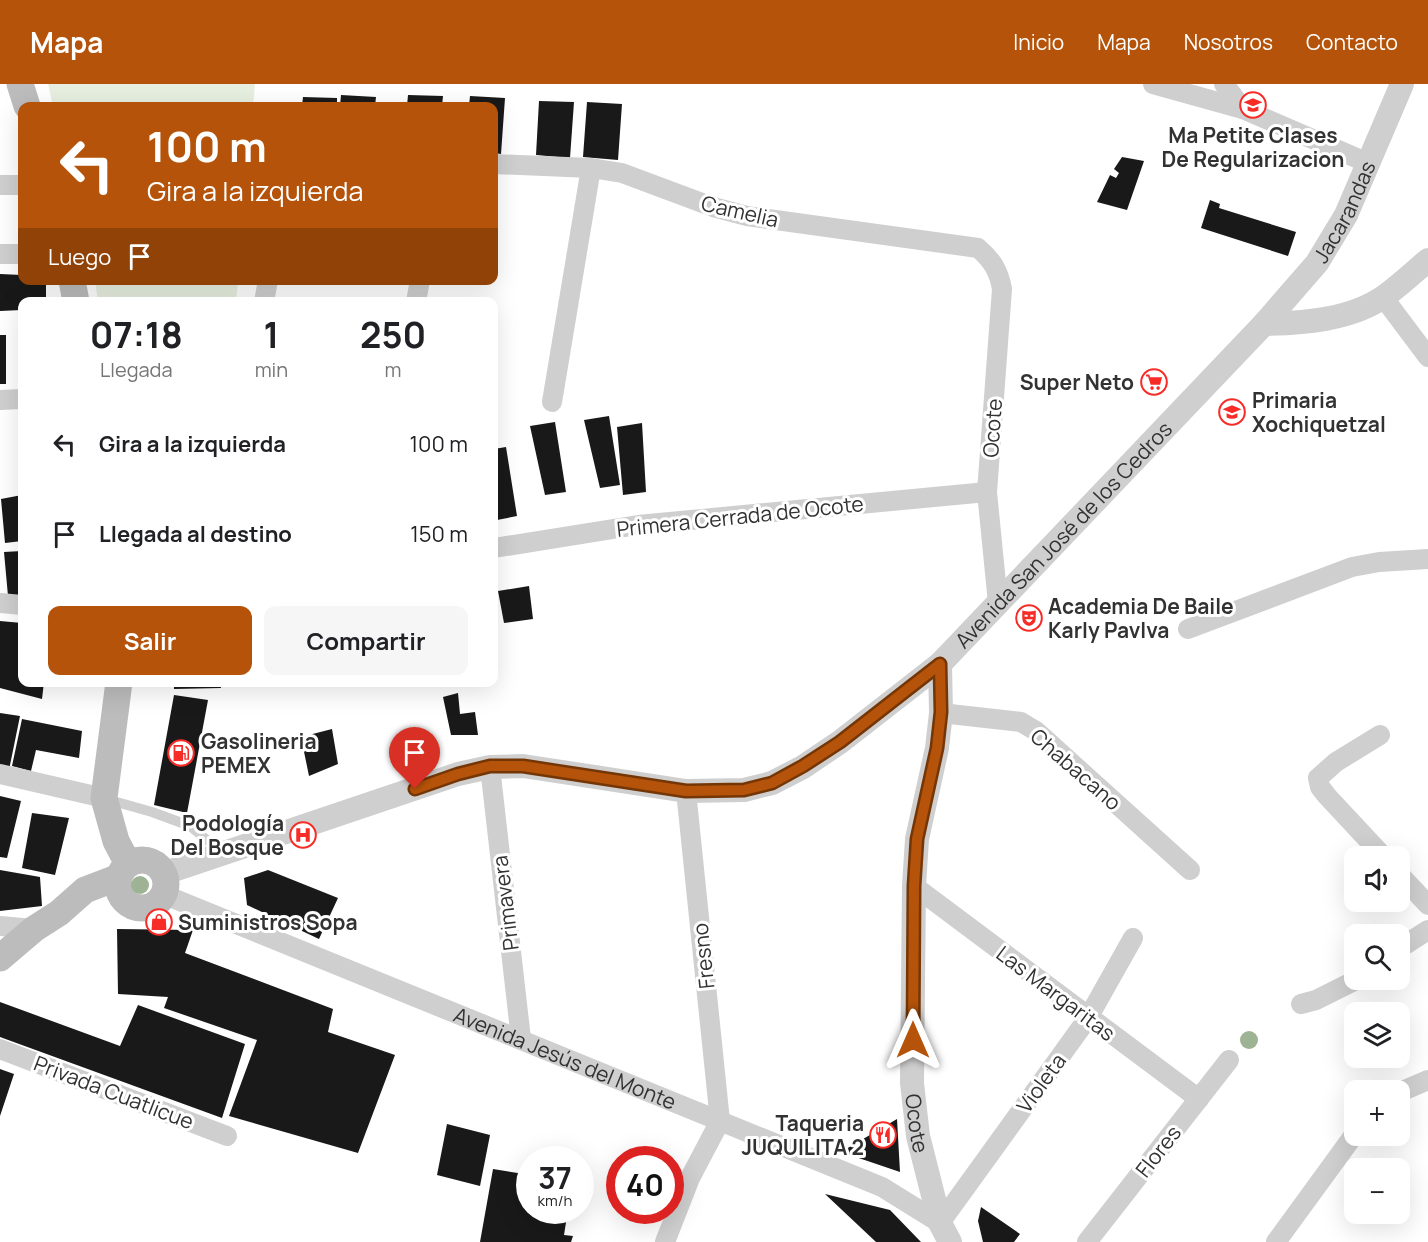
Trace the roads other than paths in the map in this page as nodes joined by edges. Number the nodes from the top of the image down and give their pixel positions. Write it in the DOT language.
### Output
graph roads {
  1 [pos="20,84"];
  2 [pos="1153,84"];
  3 [pos="1224,84"];
  4 [pos="1402,84"];
  5 [pos="26,102"];
  6 [pos="1243,109"];
  7 [pos="1368,162"];
  8 [pos="498,164"];
  9 [pos="591,168"];
  10 [pos="0,185"];
  11 [pos="18,185"];
  12 [pos="0,254"];
  13 [pos="18,254"];
  14 [pos="987,256"];
  15 [pos="1428,260"];
  16 [pos="1383,297"];
  17 [pos="1263,324"];
  18 [pos="1428,357"];
  19 [pos="18,399"];
  20 [pos="0,400"];
  21 [pos="552,402"];
  22 [pos="987,492"];
  23 [pos="498,547"];
  24 [pos="1428,559"];
  25 [pos="0,603"];
  26 [pos="998,603"];
  27 [pos="18,605"];
  28 [pos="1188,629"];
  29 [pos="940,664"];
  30 [pos="118,687"];
  31 [pos="941,712"];
  32 [pos="1380,735"];
  33 [pos="490,766"];
  34 [pos="0,774"];
  35 [pos="686,791"];
  36 [pos="104,798"];
  37 [pos="1374,846"];
  38 [pos="224,854"];
  39 [pos="1190,870"];
  40 [pos="123,879"];
  41 [pos="165,884"];
  42 [pos="914,886"];
  43 [pos="1410,886"];
  44 [pos="1428,905"];
  45 [pos="0,926"];
  46 [pos="34,929"];
  47 [pos="1428,930"];
  48 [pos="1133,938"];
  49 [pos="1410,942"];
  50 [pos="0,958"];
  51 [pos="1344,986"];
  52 [pos="1301,1004"];
  53 [pos="1088,1018"];
  54 [pos="521,1039"];
  55 [pos="0,1049"];
  56 [pos="1229,1060"];
  57 [pos="1428,1080"];
  58 [pos="1410,1088"];
  59 [pos="1199,1099"];
  60 [pos="720,1121"];
  61 [pos="227,1136"];
  62 [pos="1347,1146"];
  63 [pos="945,1232"];
  64 [pos="665,1242"];
  65 [pos="1087,1242"];
  66 [pos="1276,1242"];
  1 -- 5 [label="main road"];
  2 -- 6 [label="street"];
  3 -- 6 [label="street"];
  4 -- 7 [label="street, Jacarandas"];
  6 -- 7 [label="street"];
  7 -- 17 [label="street, Jacarandas"];
  8 -- 9 [label="street, Camelia"];
  9 -- 14 [label="street, Camelia"];
  9 -- 21 [label="street"];
  10 -- 11 [label="street"];
  12 -- 13 [label="street"];
  14 -- 22 [label="street, Ocote"];
  15 -- 16 [label="street"];
  16 -- 17 [label="street"];
  16 -- 18 [label="street"];
  17 -- 26 [label="street, Avenida San José de los Cedros"];
  19 -- 20 [label="street"];
  22 -- 23 [label="street, Primera Cerrada de Ocote"];
  22 -- 26 [label="street, Ocote"];
  24 -- 28 [label="street"];
  25 -- 27 [label="street"];
  26 -- 29 [label="street, Avenida San José de los Cedros"];
  29 -- 31 [label="street, Ocote"];
  29 -- 35 [label="street, Avenida San José de los Cedros"];
  30 -- 36 [label="main road"];
  31 -- 39 [label="street, Chabacano"];
  31 -- 42 [label="street, Ocote"];
  32 -- 37 [label="street"];
  33 -- 35 [label="street, Avenida San José de los Cedros"];
  33 -- 38 [label="street, Avenida San José de los Cedros"];
  33 -- 54 [label="street, Primavera"];
  34 -- 36 [label="street"];
  35 -- 60 [label="street, Fresno"];
  36 -- 38 [label="lane"];
  36 -- 40 [label="main road"];
  38 -- 41 [label="street, Avenida San José de los Cedros"];
  40 -- 41 [label="main road"];
  40 -- 41 [label="main road"];
  40 -- 46 [label="main road"];
  41 -- 54 [label="street, Avenida Jesús del Monte"];
  42 -- 53 [label="street, Las Margaritas"];
  42 -- 63 [label="street, Ocote"];
  43 -- 44 [label="street"];
  45 -- 46 [label="street"];
  46 -- 50 [label="main road"];
  47 -- 49 [label="street"];
  48 -- 53 [label="street, Violeta"];
  51 -- 52 [label="street"];
  53 -- 59 [label="street, Las Margaritas"];
  53 -- 63 [label="street, Violeta"];
  54 -- 60 [label="street, Avenida Jesús del Monte"];
  55 -- 61 [label="street, Privada Cuatlicue"];
  56 -- 59 [label="street, Flores"];
  57 -- 58 [label="street"];
  59 -- 65 [label="street, Flores"];
  60 -- 63 [label="street, Avenida Jesús del Monte"];
  60 -- 64 [label="street"];
  62 -- 66 [label="street"];
}
